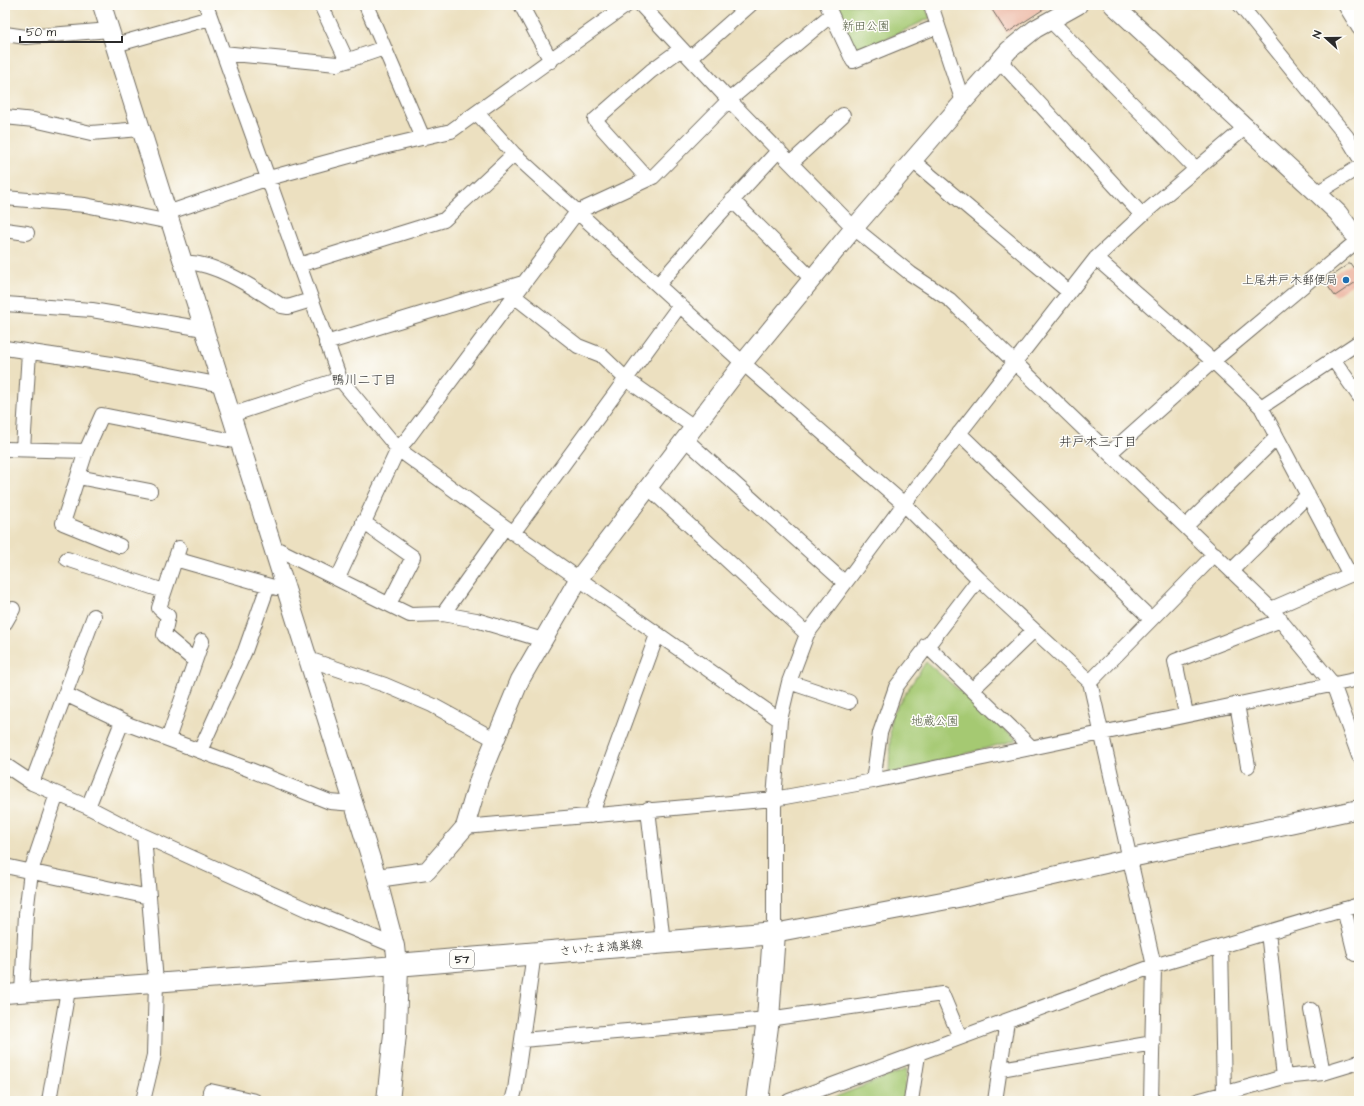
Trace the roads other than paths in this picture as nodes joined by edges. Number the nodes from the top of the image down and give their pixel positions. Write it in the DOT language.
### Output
graph roads {
  1 [pos="102,5"];
  2 [pos="321,5"];
  3 [pos="521,5"];
  4 [pos="627,5"];
  5 [pos="641,5"];
  6 [pos="750,5"];
  7 [pos="931,5"];
  8 [pos="1078,5"];
  9 [pos="1113,5"];
  10 [pos="1240,5"];
  11 [pos="1345,5"];
  12 [pos="370,6"];
  13 [pos="829,10"];
  14 [pos="208,12"];
  15 [pos="1050,20"];
  16 [pos="938,26"];
  17 [pos="1359,28"];
  18 [pos="5,34"];
  19 [pos="112,38"];
  20 [pos="384,48"];
  21 [pos="223,53"];
  22 [pos="685,53"];
  23 [pos="551,60"];
  24 [pos="347,61"];
  25 [pos="1000,61"];
  26 [pos="729,100"];
  27 [pos="963,102"];
  28 [pos="477,113"];
  29 [pos="843,115"];
  30 [pos="5,117"];
  31 [pos="1247,126"];
  32 [pos="141,130"];
  33 [pos="423,138"];
  34 [pos="779,150"];
  35 [pos="514,154"];
  36 [pos="1359,157"];
  37 [pos="913,161"];
  38 [pos="791,163"];
  39 [pos="1359,167"];
  40 [pos="1196,169"];
  41 [pos="269,178"];
  42 [pos="648,179"];
  43 [pos="1317,193"];
  44 [pos="5,198"];
  45 [pos="732,200"];
  46 [pos="578,212"];
  47 [pos="1142,215"];
  48 [pos="169,217"];
  49 [pos="854,228"];
  50 [pos="5,230"];
  51 [pos="27,233"];
  52 [pos="1358,240"];
  53 [pos="1096,258"];
  54 [pos="183,263"];
  55 [pos="299,265"];
  56 [pos="812,279"];
  57 [pos="523,283"];
  58 [pos="658,285"];
  59 [pos="1069,292"];
  60 [pos="514,296"];
  61 [pos="311,300"];
  62 [pos="5,304"];
  63 [pos="680,305"];
  64 [pos="204,329"];
  65 [pos="1359,342"];
  66 [pos="326,343"];
  67 [pos="5,348"];
  68 [pos="29,352"];
  69 [pos="1333,359"];
  70 [pos="1015,360"];
  71 [pos="1213,361"];
  72 [pos="743,362"];
  73 [pos="340,379"];
  74 [pos="626,379"];
  75 [pos="222,385"];
  76 [pos="1359,396"];
  77 [pos="1261,407"];
  78 [pos="231,415"];
  79 [pos="689,433"];
  80 [pos="959,433"];
  81 [pos="1277,437"];
  82 [pos="240,442"];
  83 [pos="5,449"];
  84 [pos="24,449"];
  85 [pos="398,449"];
  86 [pos="86,451"];
  87 [pos="1110,453"];
  88 [pos="78,477"];
  89 [pos="648,487"];
  90 [pos="150,491"];
  91 [pos="1308,495"];
  92 [pos="904,504"];
  93 [pos="363,522"];
  94 [pos="1186,526"];
  95 [pos="509,530"];
  96 [pos="120,546"];
  97 [pos="273,547"];
  98 [pos="1214,554"];
  99 [pos="67,559"];
  100 [pos="1232,570"];
  101 [pos="1355,573"];
  102 [pos="338,578"];
  103 [pos="579,578"];
  104 [pos="980,579"];
  105 [pos="845,583"];
  106 [pos="268,586"];
  107 [pos="286,590"];
  108 [pos="164,591"];
  109 [pos="389,604"];
  110 [pos="13,609"];
  111 [pos="1271,609"];
  112 [pos="443,614"];
  113 [pos="94,616"];
  114 [pos="1151,619"];
  115 [pos="1281,620"];
  116 [pos="5,623"];
  117 [pos="1034,630"];
  118 [pos="657,634"];
  119 [pos="808,634"];
  120 [pos="543,640"];
  121 [pos="202,641"];
  122 [pos="926,645"];
  123 [pos="308,659"];
  124 [pos="195,661"];
  125 [pos="1359,679"];
  126 [pos="789,682"];
  127 [pos="1090,682"];
  128 [pos="1333,684"];
  129 [pos="972,690"];
  130 [pos="65,694"];
  131 [pos="849,702"];
  132 [pos="1237,704"];
  133 [pos="1186,714"];
  134 [pos="780,720"];
  135 [pos="122,722"];
  136 [pos="1102,732"];
  137 [pos="168,739"];
  138 [pos="496,740"];
  139 [pos="1032,748"];
  140 [pos="200,751"];
  141 [pos="1359,756"];
  142 [pos="5,765"];
  143 [pos="1248,766"];
  144 [pos="873,781"];
  145 [pos="32,784"];
  146 [pos="57,794"];
  147 [pos="774,799"];
  148 [pos="354,804"];
  149 [pos="88,807"];
  150 [pos="1359,809"];
  151 [pos="648,810"];
  152 [pos="591,816"];
  153 [pos="465,827"];
  154 [pos="144,836"];
  155 [pos="1131,858"];
  156 [pos="5,866"];
  157 [pos="31,871"];
  158 [pos="377,878"];
  159 [pos="149,897"];
  160 [pos="1359,905"];
  161 [pos="1344,909"];
  162 [pos="1268,932"];
  163 [pos="774,933"];
  164 [pos="662,943"];
  165 [pos="1221,946"];
  166 [pos="534,953"];
  167 [pos="1355,954"];
  168 [pos="396,955"];
  169 [pos="1154,966"];
  170 [pos="156,982"];
  171 [pos="68,990"];
  172 [pos="14,994"];
  173 [pos="1311,1010"];
  174 [pos="768,1019"];
  175 [pos="1007,1021"];
  176 [pos="960,1037"];
  177 [pos="522,1040"];
  178 [pos="1153,1043"];
  179 [pos="918,1055"];
  180 [pos="1359,1062"];
  181 [pos="1001,1069"];
  182 [pos="1323,1073"];
  183 [pos="1284,1077"];
  184 [pos="210,1091"];
  185 [pos="1224,1093"];
  186 [pos="49,1101"];
  187 [pos="143,1101"];
  188 [pos="255,1101"];
  189 [pos="388,1101"];
  190 [pos="512,1101"];
  191 [pos="757,1101"];
  192 [pos="789,1101"];
  193 [pos="911,1101"];
  194 [pos="995,1101"];
  195 [pos="1151,1101"];
  196 [pos="1197,1101"];
  1 -- 19 [label="street"];
  2 -- 24 [label="street"];
  3 -- 23 [label="street"];
  4 -- 23 [label="street"];
  5 -- 22 [label="street"];
  6 -- 22 [label="street"];
  7 -- 16 [label="street"];
  8 -- 15 [label="street"];
  9 -- 31 [label="street"];
  10 -- 36 [label="street"];
  11 -- 17 [label="street"];
  12 -- 20 [label="street"];
  13 -- 16 [label="street"];
  13 -- 26 [label="street"];
  14 -- 19 [label="street"];
  14 -- 21 [label="street"];
  15 -- 25 [label="street"];
  15 -- 40 [label="street"];
  16 -- 27 [label="street"];
  18 -- 19 [label="street"];
  19 -- 32 [label="street"];
  20 -- 24 [label="street"];
  20 -- 33 [label="street"];
  21 -- 24 [label="street"];
  21 -- 41 [label="street"];
  22 -- 26 [label="street"];
  22 -- 42 [label="street"];
  23 -- 28 [label="street"];
  25 -- 27 [label="street"];
  25 -- 47 [label="street"];
  26 -- 34 [label="street"];
  26 -- 42 [label="street"];
  27 -- 37 [label="street"];
  28 -- 33 [label="street"];
  28 -- 35 [label="street"];
  29 -- 38 [label="street"];
  30 -- 32 [label="street"];
  31 -- 40 [label="street"];
  31 -- 43 [label="street"];
  32 -- 48 [label="street"];
  33 -- 41 [label="street"];
  34 -- 38 [label="street"];
  34 -- 45 [label="street"];
  35 -- 46 [label="street"];
  35 -- 55 [label="street"];
  37 -- 49 [label="street"];
  37 -- 59 [label="street"];
  38 -- 49 [label="street"];
  39 -- 43 [label="street"];
  40 -- 47 [label="street"];
  41 -- 48 [label="street"];
  41 -- 55 [label="street"];
  42 -- 46 [label="street"];
  43 -- 52 [label="street"];
  44 -- 48 [label="street"];
  45 -- 56 [label="street"];
  45 -- 58 [label="street"];
  46 -- 57 [label="street"];
  46 -- 58 [label="street"];
  47 -- 53 [label="street"];
  48 -- 54 [label="street"];
  49 -- 56 [label="street"];
  49 -- 70 [label="street"];
  50 -- 51 [label="street"];
  52 -- 71 [label="street"];
  53 -- 59 [label="street"];
  53 -- 71 [label="street"];
  54 -- 61 [label="street"];
  54 -- 64 [label="street"];
  55 -- 61 [label="street"];
  56 -- 72 [label="street"];
  57 -- 60 [label="street"];
  57 -- 66 [label="street"];
  58 -- 63 [label="street"];
  59 -- 70 [label="street"];
  60 -- 74 [label="street"];
  60 -- 85 [label="street"];
  61 -- 66 [label="street"];
  62 -- 64 [label="street"];
  63 -- 72 [label="street"];
  63 -- 74 [label="street"];
  64 -- 75 [label="street"];
  65 -- 69 [label="street"];
  66 -- 73 [label="street"];
  67 -- 68 [label="street"];
  68 -- 75 [label="street"];
  68 -- 84 [label="street"];
  69 -- 76 [label="street"];
  69 -- 77 [label="street"];
  70 -- 80 [label="street"];
  70 -- 87 [label="street"];
  71 -- 77 [label="street"];
  71 -- 87 [label="street"];
  72 -- 79 [label="street"];
  72 -- 92 [label="street"];
  73 -- 78 [label="street"];
  73 -- 85 [label="street"];
  74 -- 79 [label="street"];
  74 -- 95 [label="street"];
  75 -- 78 [label="street"];
  77 -- 81 [label="street"];
  78 -- 82 [label="street"];
  79 -- 89 [label="street"];
  79 -- 105 [label="street"];
  80 -- 92 [label="street"];
  80 -- 114 [label="street"];
  81 -- 91 [label="street"];
  81 -- 94 [label="street"];
  82 -- 86 [label="street"];
  82 -- 97 [label="street"];
  83 -- 84 [label="street"];
  84 -- 86 [label="street"];
  85 -- 93 [label="street"];
  85 -- 95 [label="street"];
  86 -- 88 [label="street"];
  87 -- 94 [label="street"];
  88 -- 90 [label="street"];
  88 -- 96 [label="street"];
  89 -- 103 [label="street"];
  89 -- 119 [label="street"];
  91 -- 100 [label="street"];
  91 -- 101 [label="street"];
  92 -- 104 [label="street"];
  92 -- 105 [label="street"];
  93 -- 102 [label="street"];
  93 -- 109 [label="street"];
  94 -- 98 [label="street"];
  95 -- 103 [label="street"];
  95 -- 112 [label="street"];
  97 -- 102 [label="street"];
  97 -- 107 [label="street"];
  98 -- 100 [label="street"];
  98 -- 114 [label="street"];
  99 -- 108 [label="street"];
  100 -- 111 [label="street"];
  101 -- 111 [label="street"];
  102 -- 109 [label="street"];
  103 -- 118 [label="street"];
  103 -- 120 [label="street"];
  104 -- 117 [label="street"];
  104 -- 122 [label="street"];
  105 -- 119 [label="street"];
  106 -- 107 [label="street"];
  106 -- 108 [label="street"];
  106 -- 140 [label="street"];
  107 -- 123 [label="street"];
  108 -- 124 [label="street"];
  109 -- 112 [label="street"];
  110 -- 116 [label="street"];
  111 -- 115 [label="street"];
  112 -- 120 [label="street"];
  113 -- 130 [label="street"];
  114 -- 127 [label="street"];
  115 -- 128 [label="street"];
  115 -- 133 [label="street"];
  117 -- 127 [label="street"];
  117 -- 129 [label="street"];
  118 -- 134 [label="street"];
  118 -- 152 [label="street"];
  119 -- 126 [label="street"];
  120 -- 138 [label="street"];
  121 -- 124 [label="street"];
  122 -- 129 [label="street"];
  122 -- 144 [label="street"];
  123 -- 138 [label="street"];
  123 -- 148 [label="street"];
  124 -- 137 [label="street"];
  125 -- 128 [label="street"];
  126 -- 131 [label="street"];
  126 -- 134 [label="street"];
  127 -- 136 [label="street"];
  128 -- 132 [label="street"];
  128 -- 141 [label="street"];
  129 -- 139 [label="street"];
  130 -- 135 [label="street"];
  130 -- 145 [label="street"];
  132 -- 133 [label="street"];
  132 -- 143 [label="street"];
  133 -- 136 [label="street"];
  134 -- 147 [label="street"];
  135 -- 137 [label="street"];
  135 -- 149 [label="street"];
  136 -- 139 [label="street"];
  136 -- 155 [label="street"];
  137 -- 140 [label="street"];
  138 -- 153 [label="street"];
  139 -- 144 [label="street"];
  140 -- 148 [label="street"];
  142 -- 145 [label="street"];
  144 -- 147 [label="street"];
  145 -- 146 [label="street"];
  146 -- 149 [label="street"];
  146 -- 157 [label="street"];
  147 -- 151 [label="street"];
  147 -- 163 [label="street"];
  148 -- 158 [label="street"];
  149 -- 154 [label="street"];
  150 -- 155 [label="street"];
  151 -- 152 [label="street"];
  151 -- 164 [label="street"];
  152 -- 153 [label="street"];
  153 -- 158 [label="street"];
  154 -- 159 [label="street"];
  154 -- 168 [label="street"];
  155 -- 163 [label="street"];
  155 -- 169 [label="street"];
  156 -- 157 [label="street"];
  157 -- 159 [label="street"];
  157 -- 172 [label="street"];
  158 -- 168 [label="street"];
  159 -- 170 [label="street"];
  160 -- 161 [label="street"];
  161 -- 162 [label="street"];
  161 -- 167 [label="street"];
  162 -- 165 [label="street"];
  162 -- 183 [label="street"];
  163 -- 164 [label="main road, さいたま鴻巣線 / 57"];
  163 -- 174 [label="main road"];
  164 -- 166 [label="main road, さいたま鴻巣線 / 57"];
  165 -- 169 [label="street"];
  165 -- 185 [label="street"];
  166 -- 168 [label="main road, さいたま鴻巣線 / 57"];
  166 -- 177 [label="street"];
  168 -- 170 [label="street"];
  168 -- 189 [label="main road"];
  169 -- 175 [label="street"];
  169 -- 178 [label="street"];
  170 -- 171 [label="street"];
  170 -- 187 [label="street"];
  171 -- 172 [label="street"];
  171 -- 186 [label="street"];
  173 -- 182 [label="street"];
  174 -- 176 [label="street"];
  174 -- 177 [label="street"];
  174 -- 191 [label="main road"];
  175 -- 176 [label="street"];
  175 -- 181 [label="street"];
  176 -- 179 [label="street"];
  177 -- 190 [label="street"];
  178 -- 181 [label="street"];
  178 -- 195 [label="street"];
  179 -- 192 [label="street"];
  179 -- 193 [label="street"];
  180 -- 182 [label="street"];
  181 -- 194 [label="street"];
  182 -- 183 [label="street"];
  183 -- 185 [label="street"];
  184 -- 188 [label="street"];
  185 -- 196 [label="street"];
}
